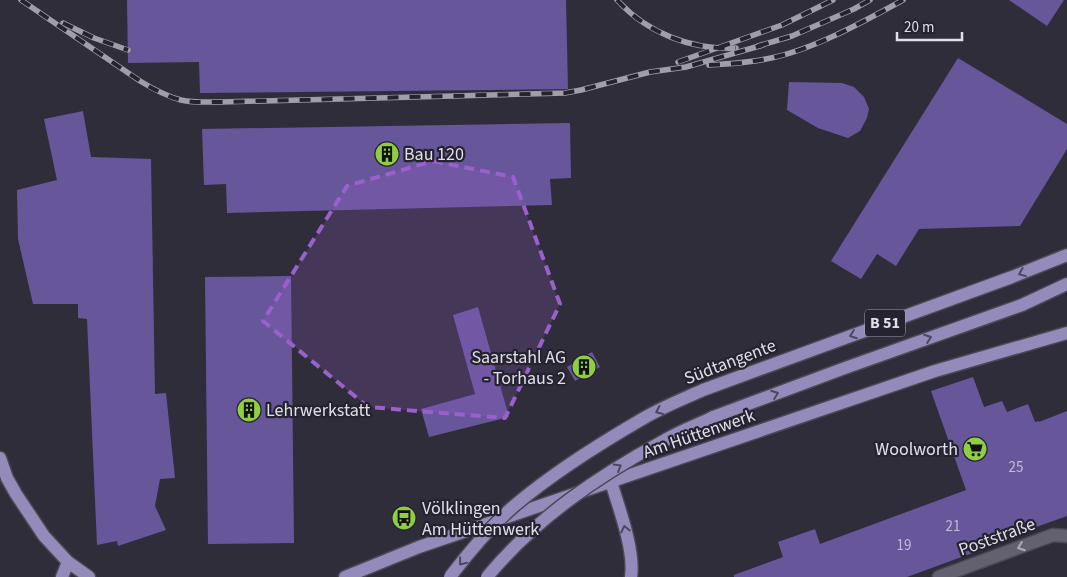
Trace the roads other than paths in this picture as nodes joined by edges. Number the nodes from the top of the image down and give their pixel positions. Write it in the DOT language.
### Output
graph roads {
  1 [pos="1067,255"];
  2 [pos="1067,284"];
  3 [pos="1067,333"];
  4 [pos="0,458"];
  5 [pos="611,482"];
  6 [pos="1067,536"];
  7 [pos="68,562"];
  8 [pos="62,577"];
  9 [pos="89,577"];
  10 [pos="345,577"];
  11 [pos="450,577"];
  12 [pos="487,577"];
  13 [pos="631,577"];
  14 [pos="939,577"];
  1 -- 11 [label="main road, Südtangente / B 51, one-way, bridge"];
  12 -- 2 [label="main road, B 51, one-way, bridge"];
  3 -- 5 [label="main road, Am Hüttenwerk"];
  4 -- 7 [label="main road"];
  5 -- 10 [label="main road, Am Hüttenwerk"];
  13 -- 5 [label="main road, one-way"];
  6 -- 14 [label="street, Poststraße, one-way"];
  7 -- 8 [label="main road"];
  7 -- 9 [label="main road"];
}
